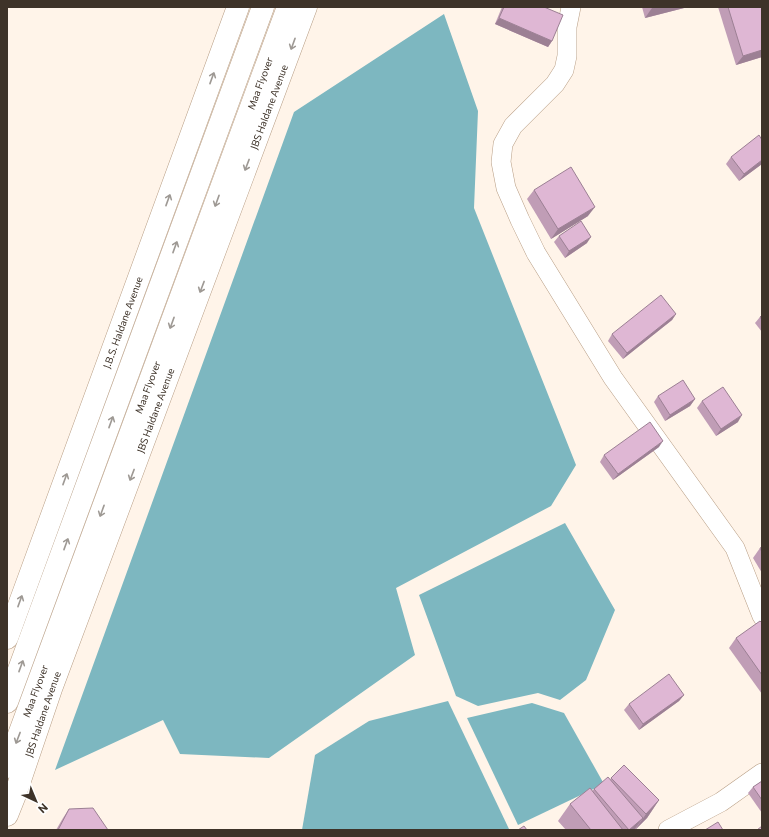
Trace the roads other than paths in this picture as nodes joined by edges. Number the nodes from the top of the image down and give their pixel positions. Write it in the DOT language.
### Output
graph roads {
  1 [pos="238,7"];
  2 [pos="263,7"];
  3 [pos="288,7"];
  4 [pos="306,7"];
  5 [pos="571,7"];
  6 [pos="762,616"];
  7 [pos="7,638"];
  8 [pos="7,702"];
  9 [pos="7,767"];
  10 [pos="762,773"];
  11 [pos="7,815"];
  12 [pos="673,829"];
  7 -- 1 [label="main road, J.B.S. Haldane Avenue, one-way"];
  8 -- 2 [label="main road, one-way"];
  3 -- 9 [label="main road, Maa Flyover, one-way"];
  4 -- 11 [label="main road, JBS Haldane Avenue, one-way"];
  5 -- 6 [label="street"];
  10 -- 12 [label="street"];
}
